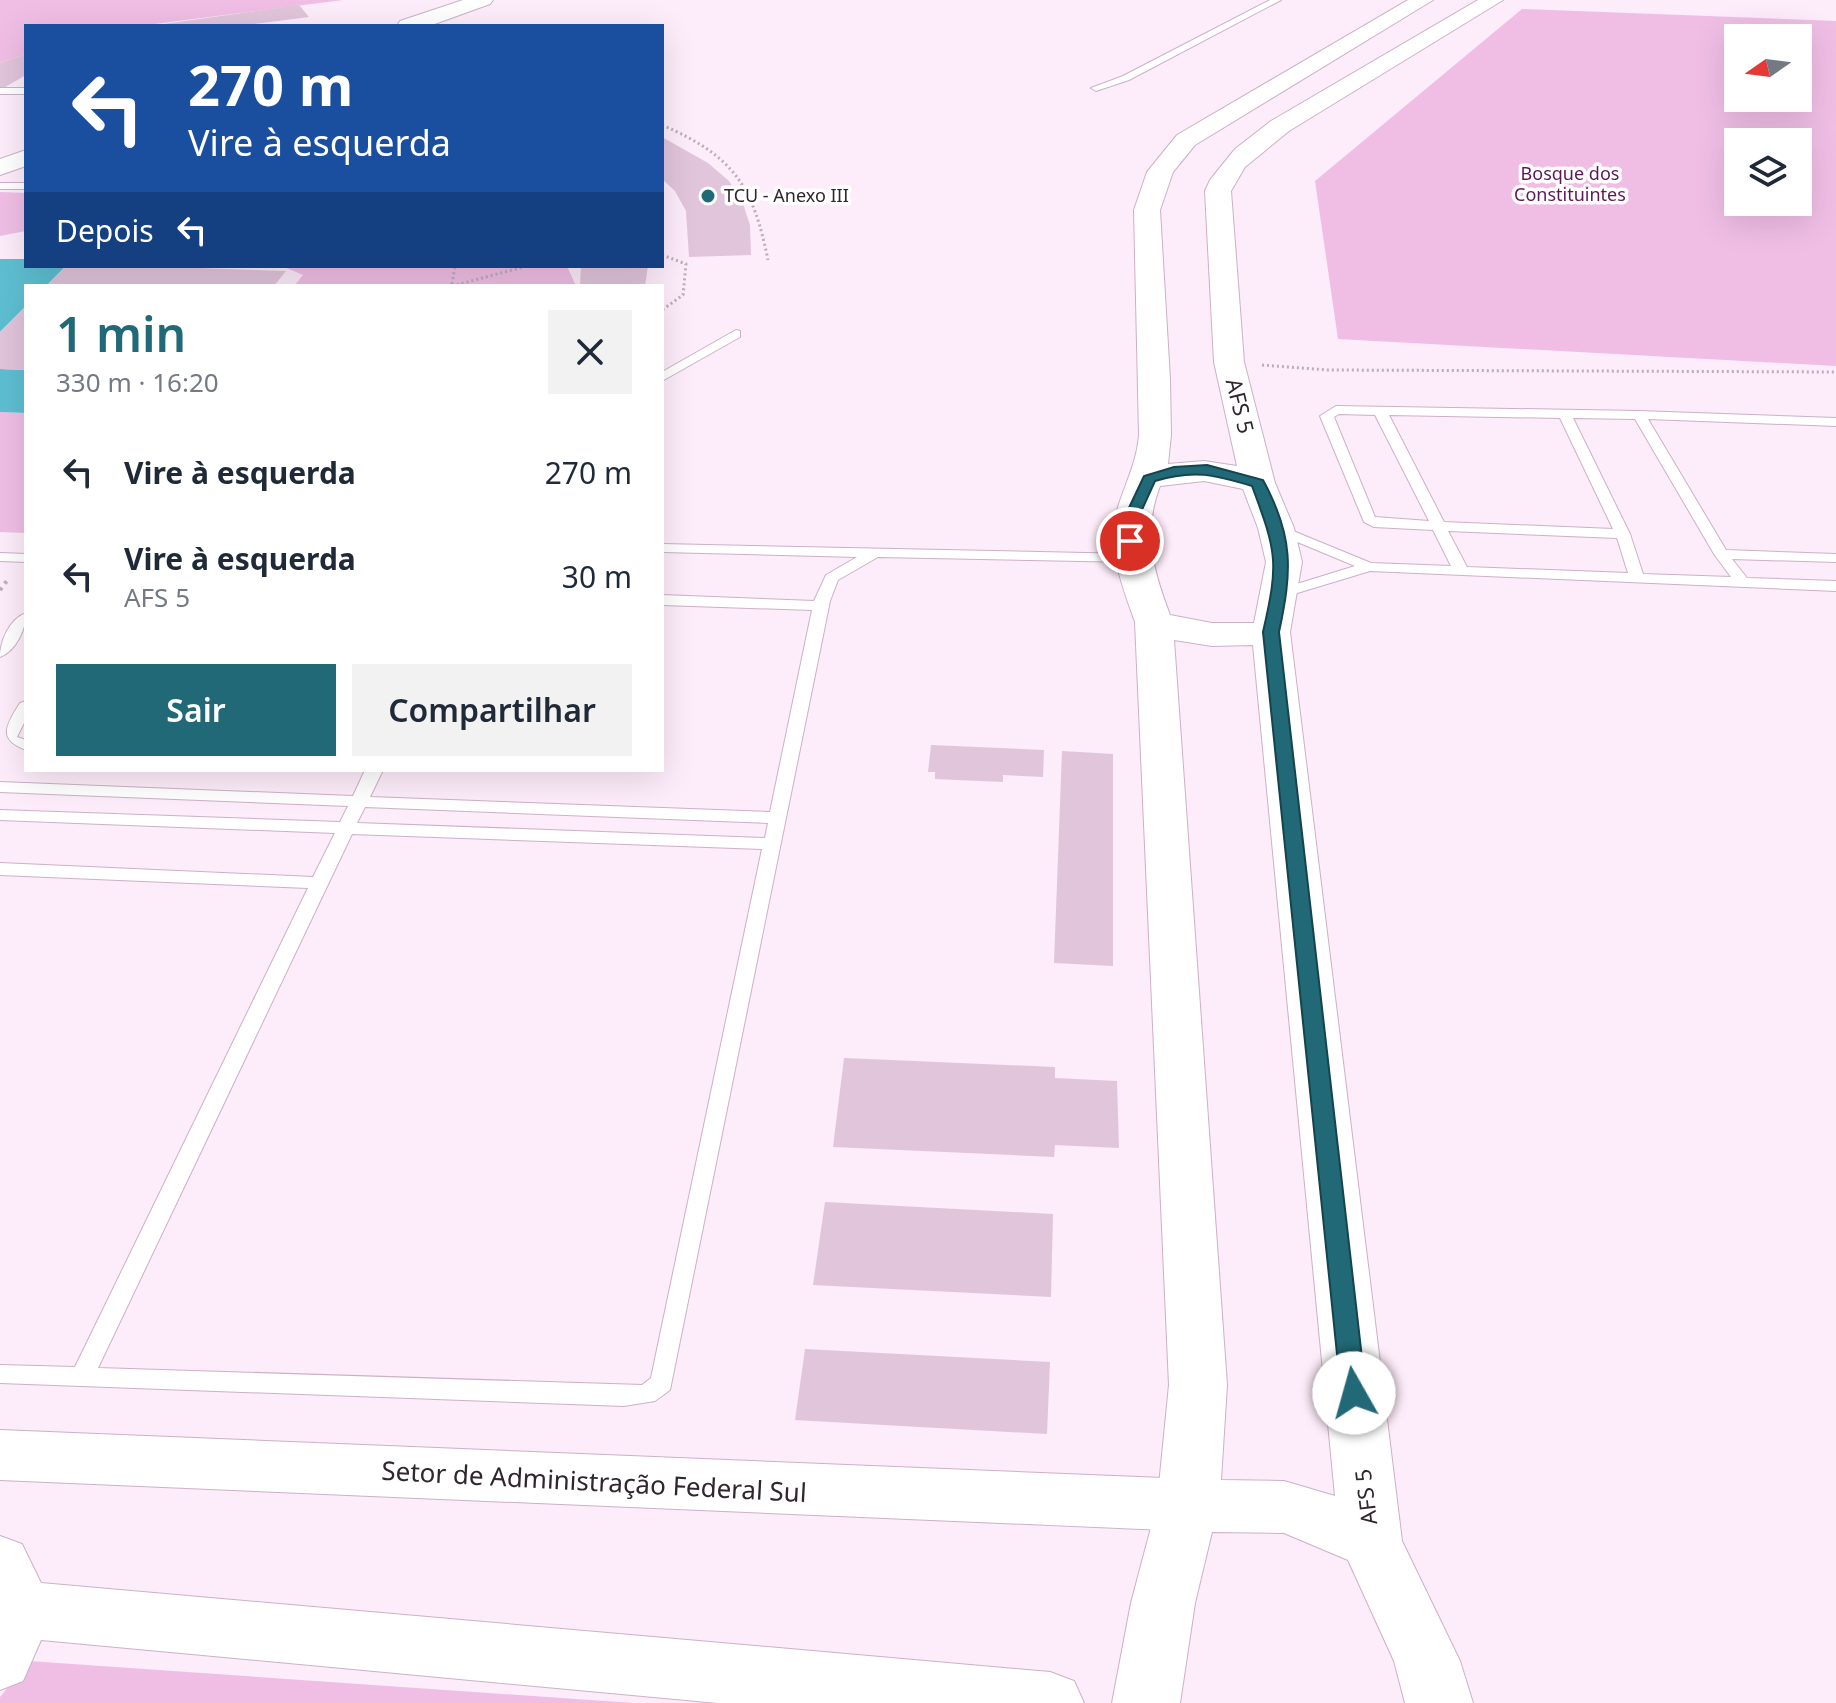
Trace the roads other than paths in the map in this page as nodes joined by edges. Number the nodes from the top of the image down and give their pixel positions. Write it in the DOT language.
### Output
graph roads {
  1 [pos="483,0"];
  2 [pos="1277,0"];
  3 [pos="1423,0"];
  4 [pos="1493,0"];
  5 [pos="414,24"];
  6 [pos="1096,88"];
  7 [pos="0,91"];
  8 [pos="24,91"];
  9 [pos="24,159"];
  10 [pos="0,167"];
  11 [pos="0,186"];
  12 [pos="24,186"];
  13 [pos="736,334"];
  14 [pos="664,376"];
  15 [pos="1380,411"];
  16 [pos="1565,414"];
  17 [pos="1639,415"];
  18 [pos="1836,422"];
  19 [pos="1149,479"];
  20 [pos="1258,483"];
  21 [pos="1441,527"];
  22 [pos="1276,528"];
  23 [pos="1623,534"];
  24 [pos="666,547"];
  25 [pos="874,553"];
  26 [pos="1721,554"];
  27 [pos="0,557"];
  28 [pos="24,558"];
  29 [pos="1132,558"];
  30 [pos="1836,558"];
  31 [pos="1369,567"];
  32 [pos="1461,570"];
  33 [pos="1637,578"];
  34 [pos="1743,583"];
  35 [pos="1836,586"];
  36 [pos="664,600"];
  37 [pos="821,606"];
  38 [pos="1275,613"];
  39 [pos="24,621"];
  40 [pos="1154,622"];
  41 [pos="0,652"];
  42 [pos="24,709"];
  43 [pos="24,744"];
  44 [pos="373,772"];
  45 [pos="0,787"];
  46 [pos="359,801"];
  47 [pos="0,815"];
  48 [pos="776,818"];
  49 [pos="346,828"];
  50 [pos="773,844"];
  51 [pos="0,869"];
  52 [pos="320,883"];
  53 [pos="0,1374"];
  54 [pos="81,1379"];
  55 [pos="0,1455"];
  56 [pos="1188,1505"];
  57 [pos="1371,1541"];
  58 [pos="4,1611"];
  59 [pos="1050,1703"];
  60 [pos="1146,1703"];
  61 [pos="1439,1703"];
  1 -- 5 [label="main road"];
  2 -- 6 [label="lane"];
  3 -- 19 [label="main road"];
  4 -- 20 [label="main road, AFS 5"];
  7 -- 8 [label="lane"];
  9 -- 10 [label="main road"];
  11 -- 12 [label="lane"];
  13 -- 14 [label="lane"];
  15 -- 16 [label="lane"];
  15 -- 21 [label="lane"];
  15 -- 21 [label="lane"];
  16 -- 17 [label="lane"];
  16 -- 23 [label="lane"];
  17 -- 18 [label="lane"];
  17 -- 26 [label="lane"];
  19 -- 20 [label="main road"];
  19 -- 29 [label="main road"];
  20 -- 22 [label="main road, AFS 5"];
  21 -- 23 [label="lane"];
  21 -- 32 [label="lane"];
  22 -- 31 [label="lane"];
  22 -- 38 [label="main road, AFS 5"];
  23 -- 33 [label="lane"];
  24 -- 25 [label="lane"];
  25 -- 29 [label="lane"];
  25 -- 37 [label="lane"];
  26 -- 30 [label="lane"];
  26 -- 34 [label="lane"];
  27 -- 28 [label="lane"];
  29 -- 40 [label="main road"];
  31 -- 32 [label="lane"];
  31 -- 38 [label="lane"];
  32 -- 33 [label="lane"];
  33 -- 34 [label="lane"];
  34 -- 35 [label="lane"];
  36 -- 37 [label="lane"];
  37 -- 48 [label="lane"];
  38 -- 40 [label="main road"];
  38 -- 57 [label="main road, AFS 5"];
  39 -- 41 [label="lane"];
  40 -- 56 [label="main road"];
  42 -- 43 [label="lane"];
  44 -- 46 [label="lane"];
  45 -- 46 [label="lane"];
  46 -- 48 [label="lane"];
  46 -- 49 [label="lane"];
  47 -- 49 [label="lane"];
  48 -- 50 [label="lane"];
  49 -- 50 [label="lane"];
  49 -- 52 [label="lane"];
  50 -- 54 [label="lane"];
  51 -- 52 [label="lane"];
  52 -- 54 [label="lane"];
  53 -- 54 [label="lane"];
  55 -- 56 [label="main road, Setor de Administração Federal Sul"];
  56 -- 57 [label="main road, Setor de Administração Federal Sul"];
  56 -- 60 [label="main road"];
  57 -- 61 [label="main road, AFS 5"];
  58 -- 59 [label="main road"];
}
